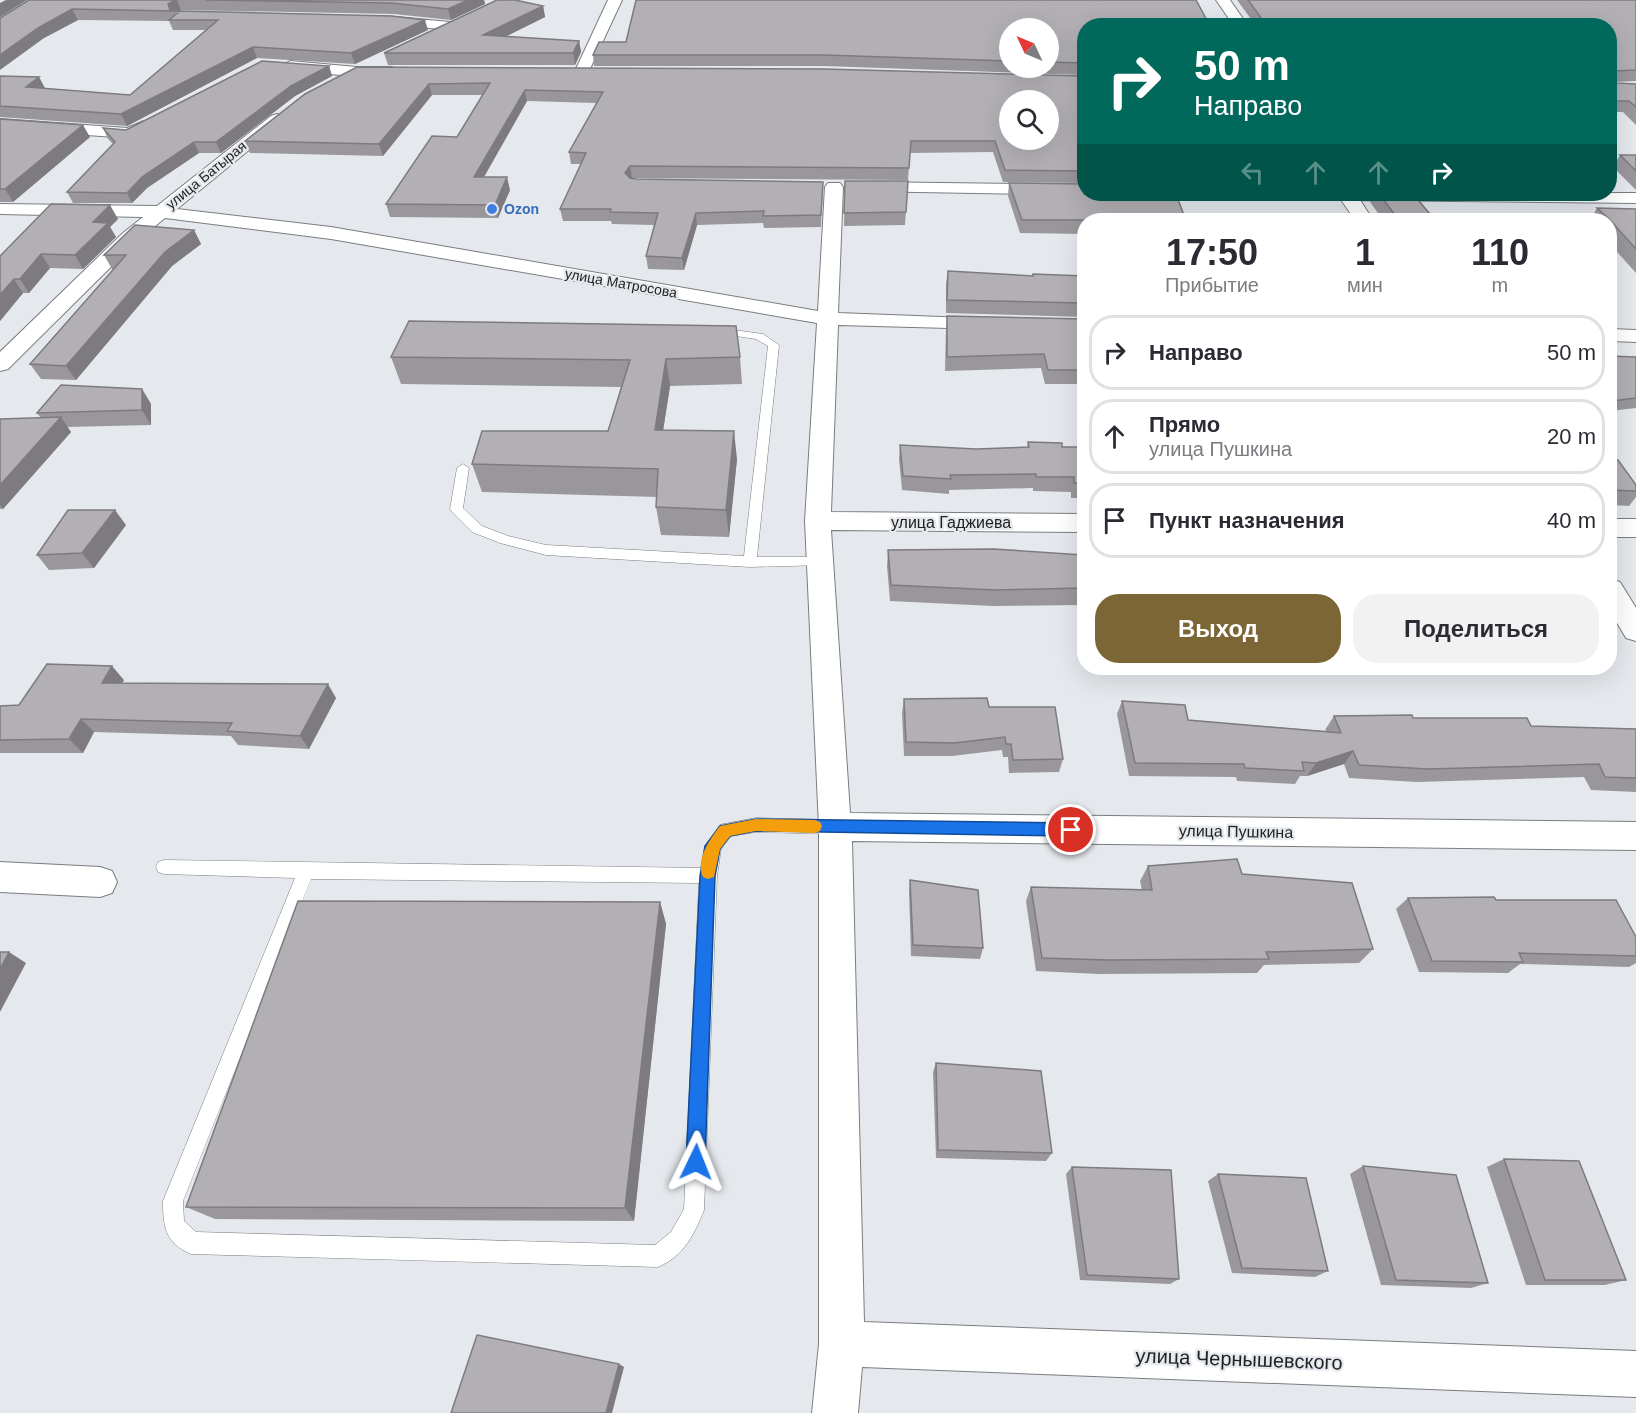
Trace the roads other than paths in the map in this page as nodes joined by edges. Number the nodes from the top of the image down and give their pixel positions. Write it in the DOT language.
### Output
graph roads {
  1 [pos="615,0"];
  2 [pos="1223,0"];
  3 [pos="470,18"];
  4 [pos="1235,18"];
  5 [pos="370,19"];
  6 [pos="450,26"];
  7 [pos="419,41"];
  8 [pos="388,56"];
  9 [pos="275,64"];
  10 [pos="357,71"];
  11 [pos="405,71"];
  12 [pos="605,71"];
  13 [pos="330,86"];
  14 [pos="287,112"];
  15 [pos="161,116"];
  16 [pos="0,124"];
  17 [pos="1077,190"];
  18 [pos="1617,198"];
  19 [pos="1636,198"];
  20 [pos="0,209"];
  21 [pos="159,212"];
  22 [pos="829,319"];
  23 [pos="1003,323"];
  24 [pos="702,330"];
  25 [pos="1617,335"];
  26 [pos="1636,336"];
  27 [pos="0,364"];
  28 [pos="463,468"];
  29 [pos="818,521"];
  30 [pos="1077,523"];
  31 [pos="1617,528"];
  32 [pos="1636,528"];
  33 [pos="750,562"];
  34 [pos="819,562"];
  35 [pos="1617,600"];
  36 [pos="1636,631"];
  37 [pos="836,827"];
  38 [pos="1636,836"];
  39 [pos="165,867"];
  40 [pos="306,871"];
  41 [pos="708,876"];
  42 [pos="0,877"];
  43 [pos="100,882"];
  44 [pos="842,1344"];
  45 [pos="1636,1374"];
  46 [pos="836,1413"];
  1 -- 12 [label="street"];
  2 -- 4 [label="street"];
  3 -- 6 [label="street"];
  5 -- 6 [label="street"];
  6 -- 7 [label="street"];
  8 -- 10 [label="street"];
  9 -- 10 [label="street"];
  10 -- 11 [label="street"];
  10 -- 13 [label="street"];
  14 -- 21 [label="street, улица Батырая"];
  15 -- 16 [label="street"];
  17 -- 22 [label="street"];
  18 -- 19 [label="street"];
  20 -- 21 [label="street, улица Матросова"];
  21 -- 22 [label="street, улица Матросова"];
  21 -- 27 [label="street, улица Батырая"];
  22 -- 23 [label="street, улица Матросова"];
  22 -- 29 [label="street"];
  24 -- 33 [label="lane"];
  25 -- 26 [label="street"];
  28 -- 33 [label="lane"];
  29 -- 30 [label="street, улица Гаджиева"];
  29 -- 34 [label="street"];
  31 -- 32 [label="street"];
  33 -- 34 [label="lane"];
  34 -- 37 [label="street"];
  35 -- 36 [label="street"];
  37 -- 38 [label="street, улица Пушкина"];
  37 -- 41 [label="lane"];
  37 -- 44 [label="street"];
  39 -- 40 [label="lane"];
  40 -- 41 [label="lane"];
  40 -- 41 [label="lane"];
  42 -- 43 [label="street"];
  44 -- 45 [label="street, улица Чернышевского"];
  44 -- 46 [label="street"];
}
